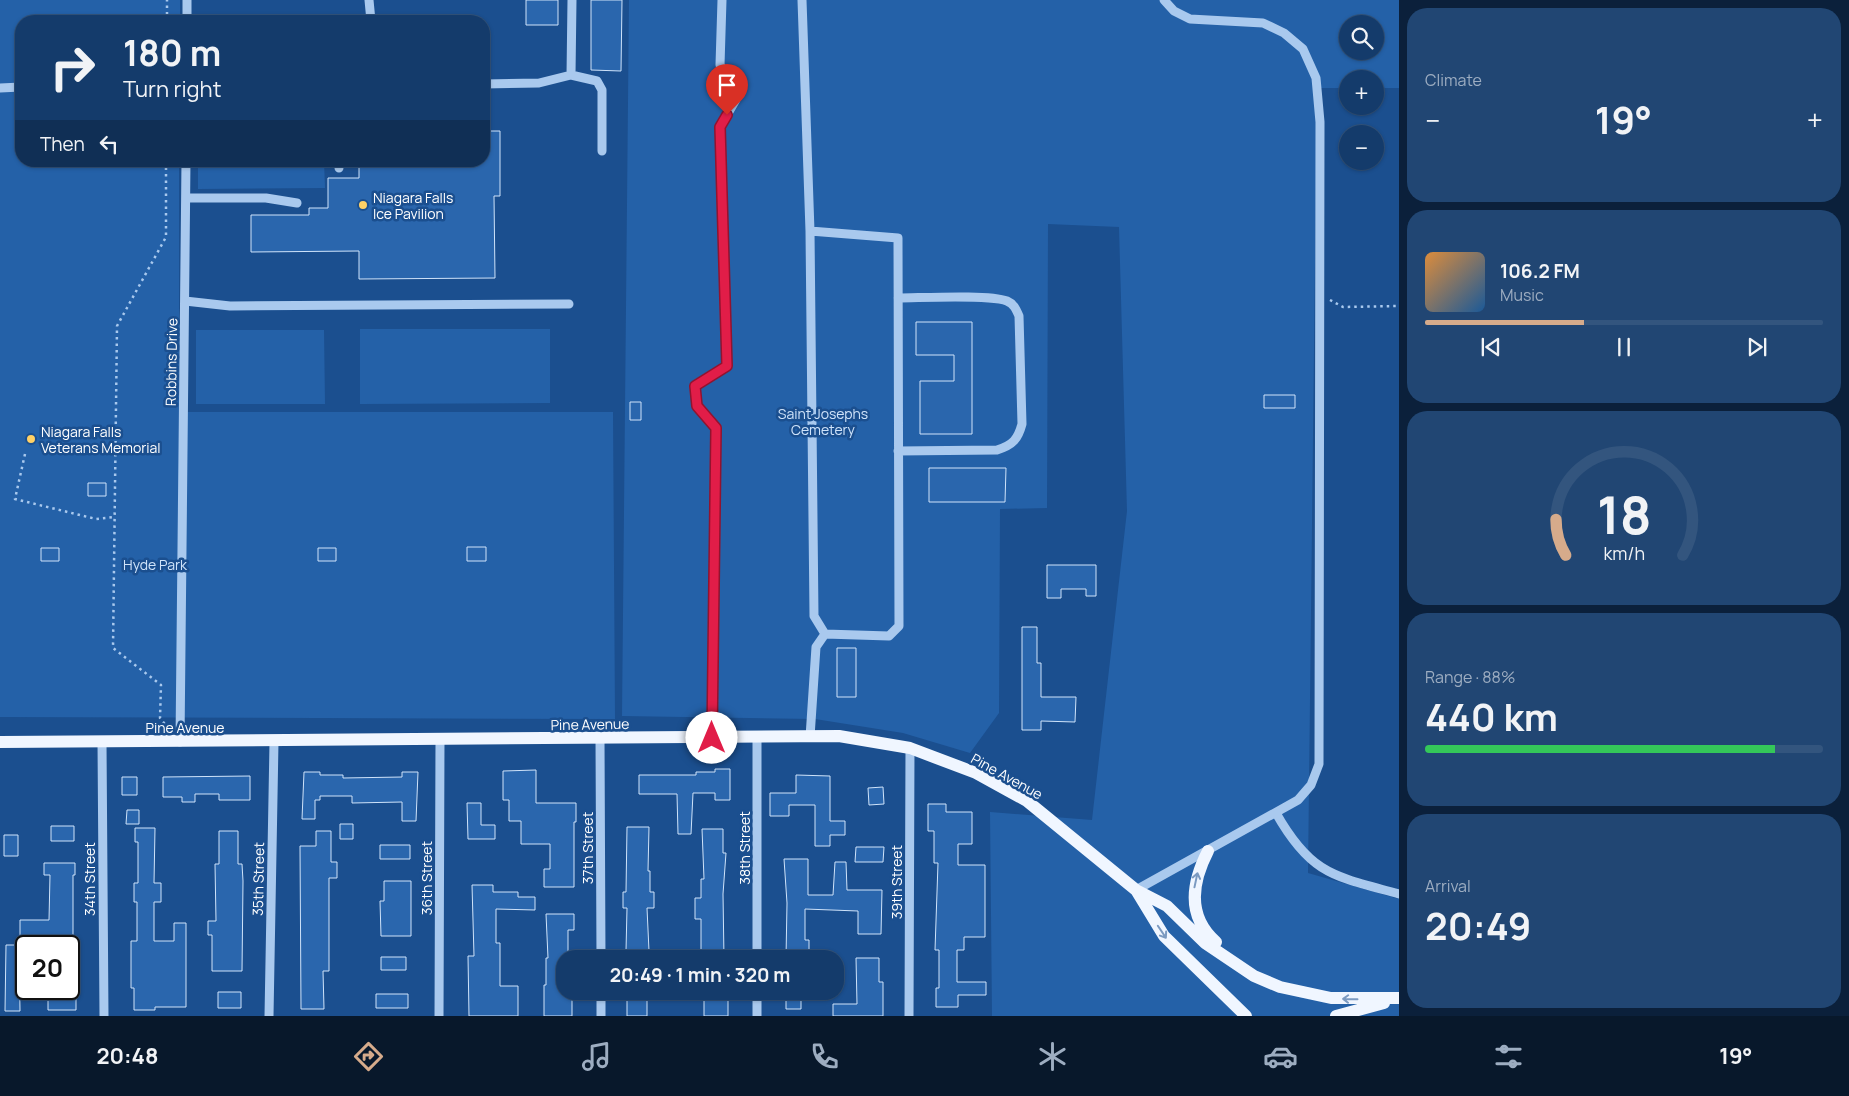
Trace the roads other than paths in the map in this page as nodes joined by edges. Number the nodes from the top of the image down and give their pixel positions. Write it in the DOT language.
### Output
graph roads {
  1 [pos="187,0"];
  2 [pos="369,0"];
  3 [pos="572,0"];
  4 [pos="722,0"];
  5 [pos="802,0"];
  6 [pos="1164,0"];
  7 [pos="187,15"];
  8 [pos="370,15"];
  9 [pos="571,75"];
  10 [pos="490,84"];
  11 [pos="15,87"];
  12 [pos="0,88"];
  13 [pos="602,151"];
  14 [pos="186,167"];
  15 [pos="186,198"];
  16 [pos="297,203"];
  17 [pos="810,231"];
  18 [pos="898,298"];
  19 [pos="185,301"];
  20 [pos="569,304"];
  21 [pos="898,451"];
  22 [pos="825,634"];
  23 [pos="810,737"];
  24 [pos="600,738"];
  25 [pos="712,738"];
  26 [pos="757,738"];
  27 [pos="440,740"];
  28 [pos="0,742"];
  29 [pos="102,742"];
  30 [pos="180,742"];
  31 [pos="274,742"];
  32 [pos="910,748"];
  33 [pos="1276,813"];
  34 [pos="1208,850"];
  35 [pos="1136,890"];
  36 [pos="1399,894"];
  37 [pos="601,950"];
  38 [pos="757,950"];
  39 [pos="1237,966"];
  40 [pos="1399,999"];
  41 [pos="601,1000"];
  42 [pos="757,1000"];
  43 [pos="104,1016"];
  44 [pos="269,1016"];
  45 [pos="439,1016"];
  46 [pos="601,1016"];
  47 [pos="757,1016"];
  48 [pos="909,1016"];
  49 [pos="1246,1016"];
  50 [pos="1336,1016"];
  1 -- 7 [label="street"];
  2 -- 8 [label="street"];
  3 -- 9 [label="street"];
  4 -- 25 [label="street"];
  5 -- 17 [label="street"];
  6 -- 33 [label="street"];
  9 -- 10 [label="street"];
  9 -- 13 [label="street"];
  11 -- 12 [label="street"];
  14 -- 15 [label="street, Robbins Drive"];
  15 -- 16 [label="street"];
  15 -- 19 [label="street, Robbins Drive"];
  17 -- 18 [label="street"];
  17 -- 22 [label="street"];
  18 -- 21 [label="street"];
  18 -- 21 [label="street"];
  19 -- 20 [label="street"];
  19 -- 30 [label="street, Robbins Drive"];
  21 -- 22 [label="street"];
  22 -- 23 [label="street"];
  23 -- 26 [label="main road, Pine Avenue"];
  23 -- 32 [label="main road, Pine Avenue"];
  24 -- 25 [label="main road, Pine Avenue"];
  24 -- 27 [label="main road, Pine Avenue"];
  24 -- 37 [label="street, 37th Street"];
  25 -- 26 [label="main road, Pine Avenue"];
  26 -- 38 [label="street, 38th Street"];
  27 -- 31 [label="main road, Pine Avenue"];
  27 -- 45 [label="street, 36th Street"];
  28 -- 29 [label="main road, Pine Avenue"];
  29 -- 30 [label="main road, Pine Avenue"];
  29 -- 43 [label="street, 34th Street"];
  30 -- 31 [label="main road, Pine Avenue"];
  31 -- 44 [label="street, 35th Street"];
  32 -- 35 [label="main road, Pine Avenue"];
  32 -- 48 [label="street, 39th Street"];
  33 -- 34 [label="street"];
  33 -- 36 [label="street"];
  34 -- 35 [label="street"];
  39 -- 34 [label="main road, one-way"];
  35 -- 39 [label="main road"];
  35 -- 49 [label="main road, one-way"];
  40 -- 39 [label="main road, one-way"];
  40 -- 50 [label="main road"];
  41 -- 46 [label="street"];
  42 -- 47 [label="street"];
}
